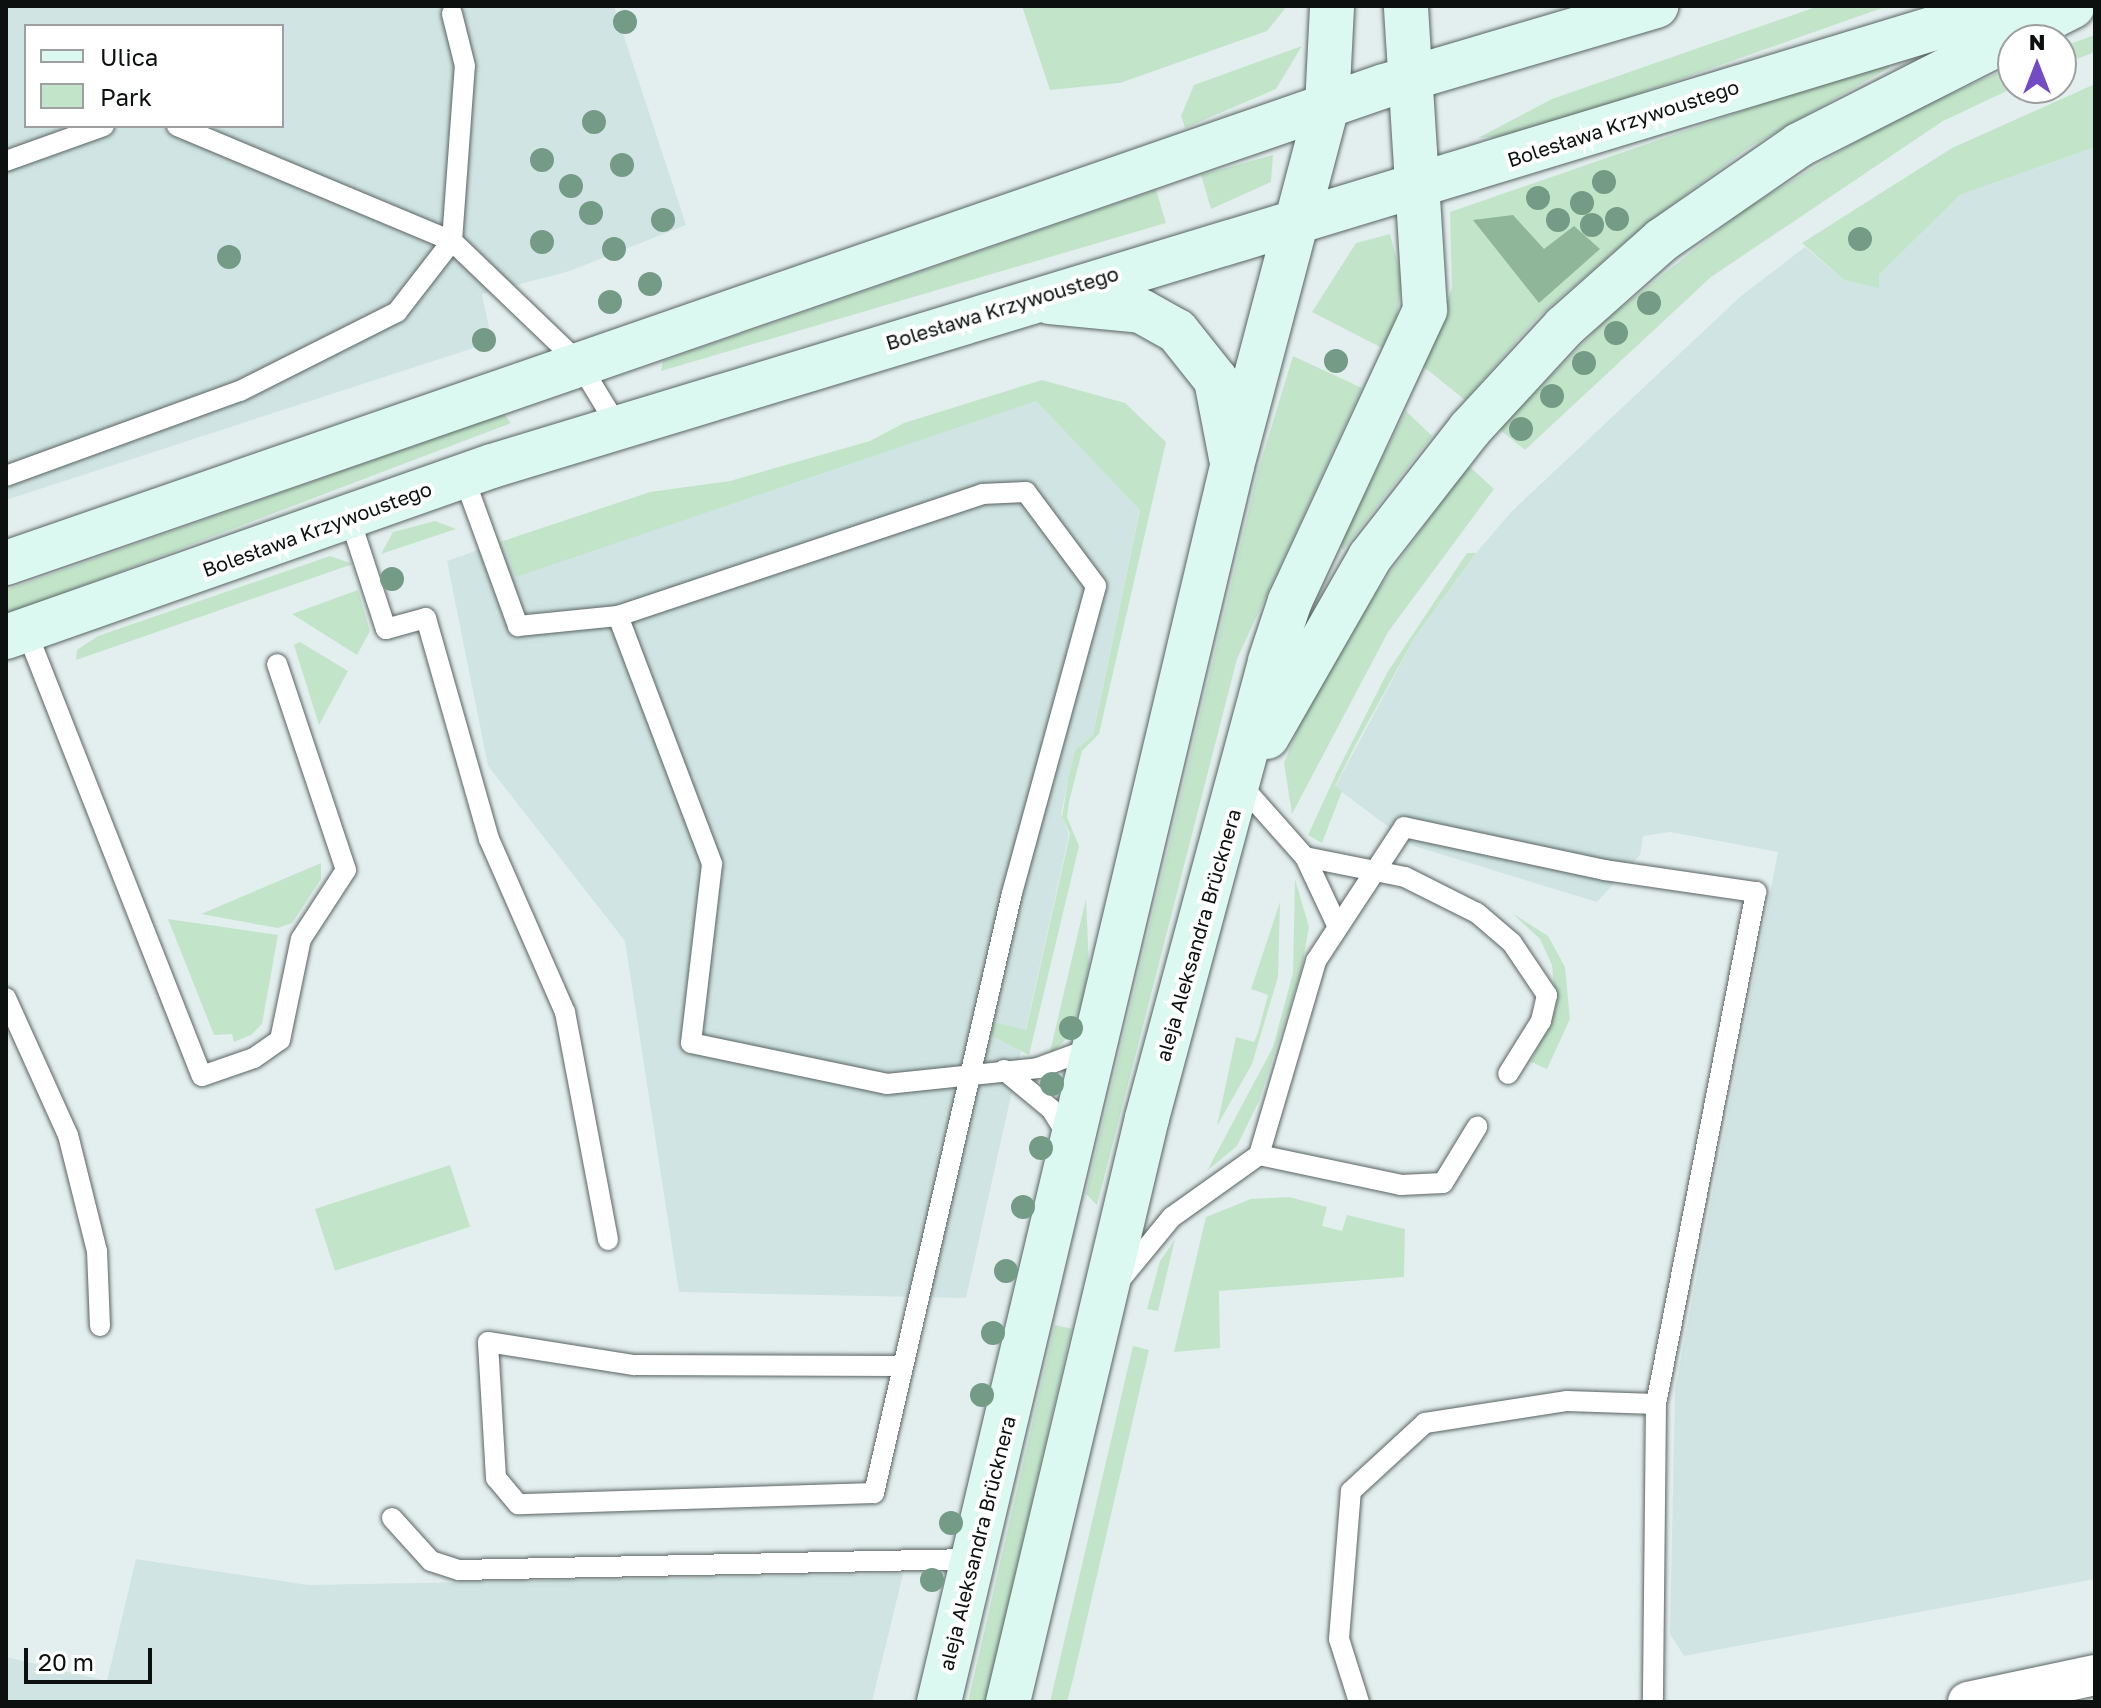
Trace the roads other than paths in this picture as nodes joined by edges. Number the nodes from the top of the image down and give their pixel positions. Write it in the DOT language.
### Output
graph roads {
  1 [pos="1332,6"];
  2 [pos="1406,6"];
  3 [pos="1656,6"];
  4 [pos="2007,6"];
  5 [pos="2073,6"];
  6 [pos="452,14"];
  7 [pos="1409,78"];
  8 [pos="1327,106"];
  9 [pos="98,128"];
  10 [pos="182,128"];
  11 [pos="6,161"];
  12 [pos="1418,189"];
  13 [pos="1300,218"];
  14 [pos="452,241"];
  15 [pos="1024,300"];
  16 [pos="579,363"];
  17 [pos="618,427"];
  18 [pos="1232,466"];
  19 [pos="463,475"];
  20 [pos="6,476"];
  21 [pos="348,513"];
  22 [pos="6,563"];
  23 [pos="618,616"];
  24 [pos="16,633"];
  25 [pos="277,664"];
  26 [pos="1241,785"];
  27 [pos="1305,857"];
  28 [pos="1376,868"];
  29 [pos="1336,923"];
  30 [pos="6,998"];
  31 [pos="1096,1046"];
  32 [pos="1004,1070"];
  33 [pos="969,1073"];
  34 [pos="1508,1074"];
  35 [pos="1477,1127"];
  36 [pos="1074,1145"];
  37 [pos="1259,1155"];
  38 [pos="608,1240"];
  39 [pos="1105,1298"];
  40 [pos="100,1326"];
  41 [pos="899,1366"];
  42 [pos="1656,1404"];
  43 [pos="392,1518"];
  44 [pos="973,1559"];
  45 [pos="2095,1675"];
  46 [pos="939,1702"];
  47 [pos="1008,1702"];
  48 [pos="1359,1702"];
  49 [pos="1653,1702"];
  50 [pos="1968,1702"];
  1 -- 8 [label="main road, aleja Aleksandra Brücknera"];
  2 -- 7 [label="main road, aleja Aleksandra Brücknera"];
  3 -- 7 [label="main road"];
  4 -- 12 [label="main road, Bolesława Krzywoustego"];
  5 -- 26 [label="main road"];
  6 -- 14 [label="lane"];
  7 -- 8 [label="main road"];
  7 -- 12 [label="main road, aleja Aleksandra Brücknera"];
  8 -- 13 [label="main road, aleja Aleksandra Brücknera"];
  8 -- 16 [label="main road"];
  9 -- 11 [label="lane"];
  10 -- 14 [label="lane"];
  12 -- 13 [label="main road, Bolesława Krzywoustego"];
  12 -- 26 [label="main road, aleja Aleksandra Brücknera"];
  13 -- 15 [label="main road, Bolesława Krzywoustego"];
  13 -- 18 [label="main road, aleja Aleksandra Brücknera"];
  14 -- 16 [label="lane"];
  14 -- 20 [label="lane"];
  15 -- 17 [label="main road, Bolesława Krzywoustego"];
  15 -- 18 [label="main road"];
  16 -- 17 [label="lane"];
  16 -- 22 [label="main road"];
  17 -- 19 [label="main road, Bolesława Krzywoustego"];
  18 -- 31 [label="main road, aleja Aleksandra Brücknera"];
  19 -- 21 [label="main road, Bolesława Krzywoustego"];
  19 -- 23 [label="lane"];
  21 -- 24 [label="main road, Bolesława Krzywoustego"];
  21 -- 38 [label="lane"];
  23 -- 33 [label="lane"];
  23 -- 33 [label="lane"];
  24 -- 25 [label="lane"];
  26 -- 27 [label="lane"];
  26 -- 39 [label="main road, aleja Aleksandra Brücknera"];
  27 -- 28 [label="lane"];
  27 -- 29 [label="lane"];
  28 -- 29 [label="lane"];
  28 -- 34 [label="lane"];
  28 -- 42 [label="lane"];
  29 -- 37 [label="lane"];
  30 -- 40 [label="lane"];
  31 -- 32 [label="lane"];
  31 -- 36 [label="main road, aleja Aleksandra Brücknera"];
  32 -- 33 [label="lane"];
  32 -- 36 [label="lane"];
  33 -- 41 [label="lane"];
  35 -- 37 [label="lane"];
  36 -- 44 [label="main road, aleja Aleksandra Brücknera"];
  37 -- 39 [label="lane"];
  39 -- 47 [label="main road, aleja Aleksandra Brücknera"];
  41 -- 41 [label="lane"];
  42 -- 48 [label="lane"];
  42 -- 49 [label="lane"];
  43 -- 44 [label="lane"];
  44 -- 46 [label="main road, aleja Aleksandra Brücknera"];
  45 -- 50 [label="street"];
}
